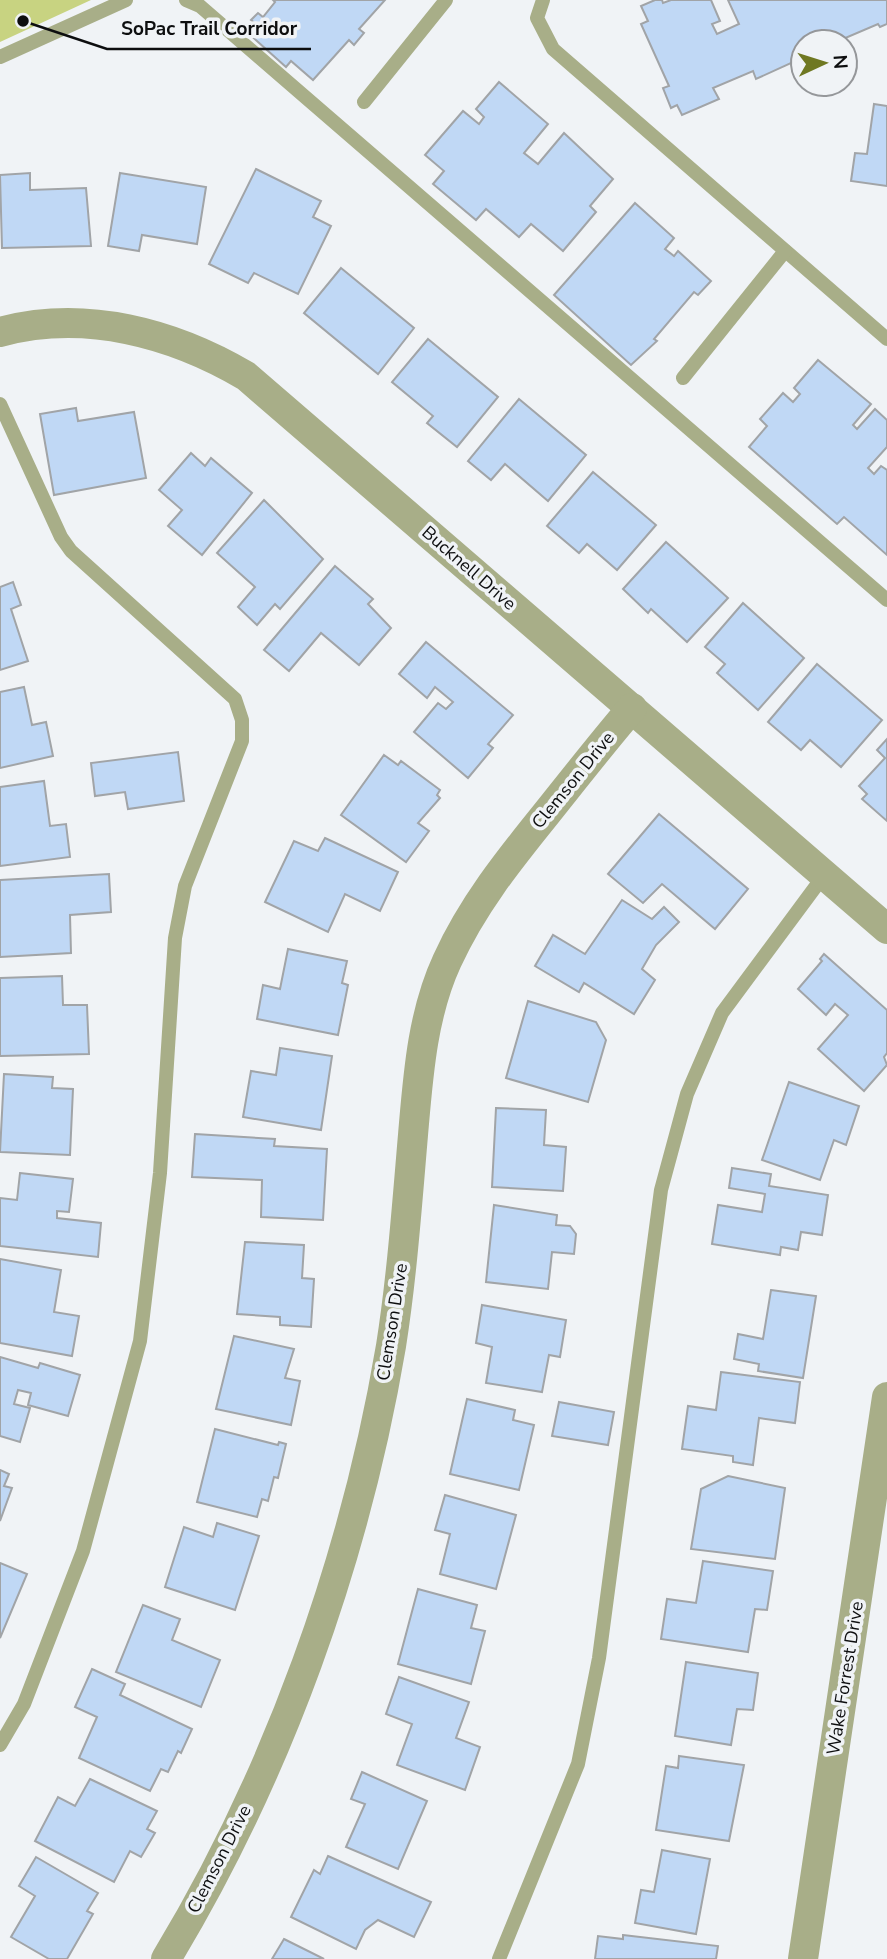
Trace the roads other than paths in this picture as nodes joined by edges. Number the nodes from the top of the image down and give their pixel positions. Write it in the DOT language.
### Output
graph roads {
  1 [pos="126,0"];
  2 [pos="186,0"];
  3 [pos="446,0"];
  4 [pos="540,1"];
  5 [pos="0,57"];
  6 [pos="364,102"];
  7 [pos="785,251"];
  8 [pos="0,331"];
  9 [pos="887,338"];
  10 [pos="683,377"];
  11 [pos="0,404"];
  12 [pos="887,600"];
  13 [pos="632,708"];
  14 [pos="825,873"];
  15 [pos="887,929"];
  16 [pos="887,1398"];
  17 [pos="0,1745"];
  18 [pos="166,1959"];
  19 [pos="499,1959"];
  20 [pos="803,1959"];
  1 -- 5 [label="lane"];
  2 -- 12 [label="lane"];
  3 -- 6 [label="lane"];
  4 -- 7 [label="lane"];
  7 -- 9 [label="lane"];
  7 -- 10 [label="lane"];
  8 -- 13 [label="street, Bucknell Drive"];
  11 -- 17 [label="lane"];
  13 -- 14 [label="street, Bucknell Drive"];
  13 -- 18 [label="street, Clemson Drive"];
  14 -- 15 [label="street, Bucknell Drive"];
  14 -- 19 [label="lane"];
  16 -- 20 [label="street, Wake Forrest Drive"];
}
